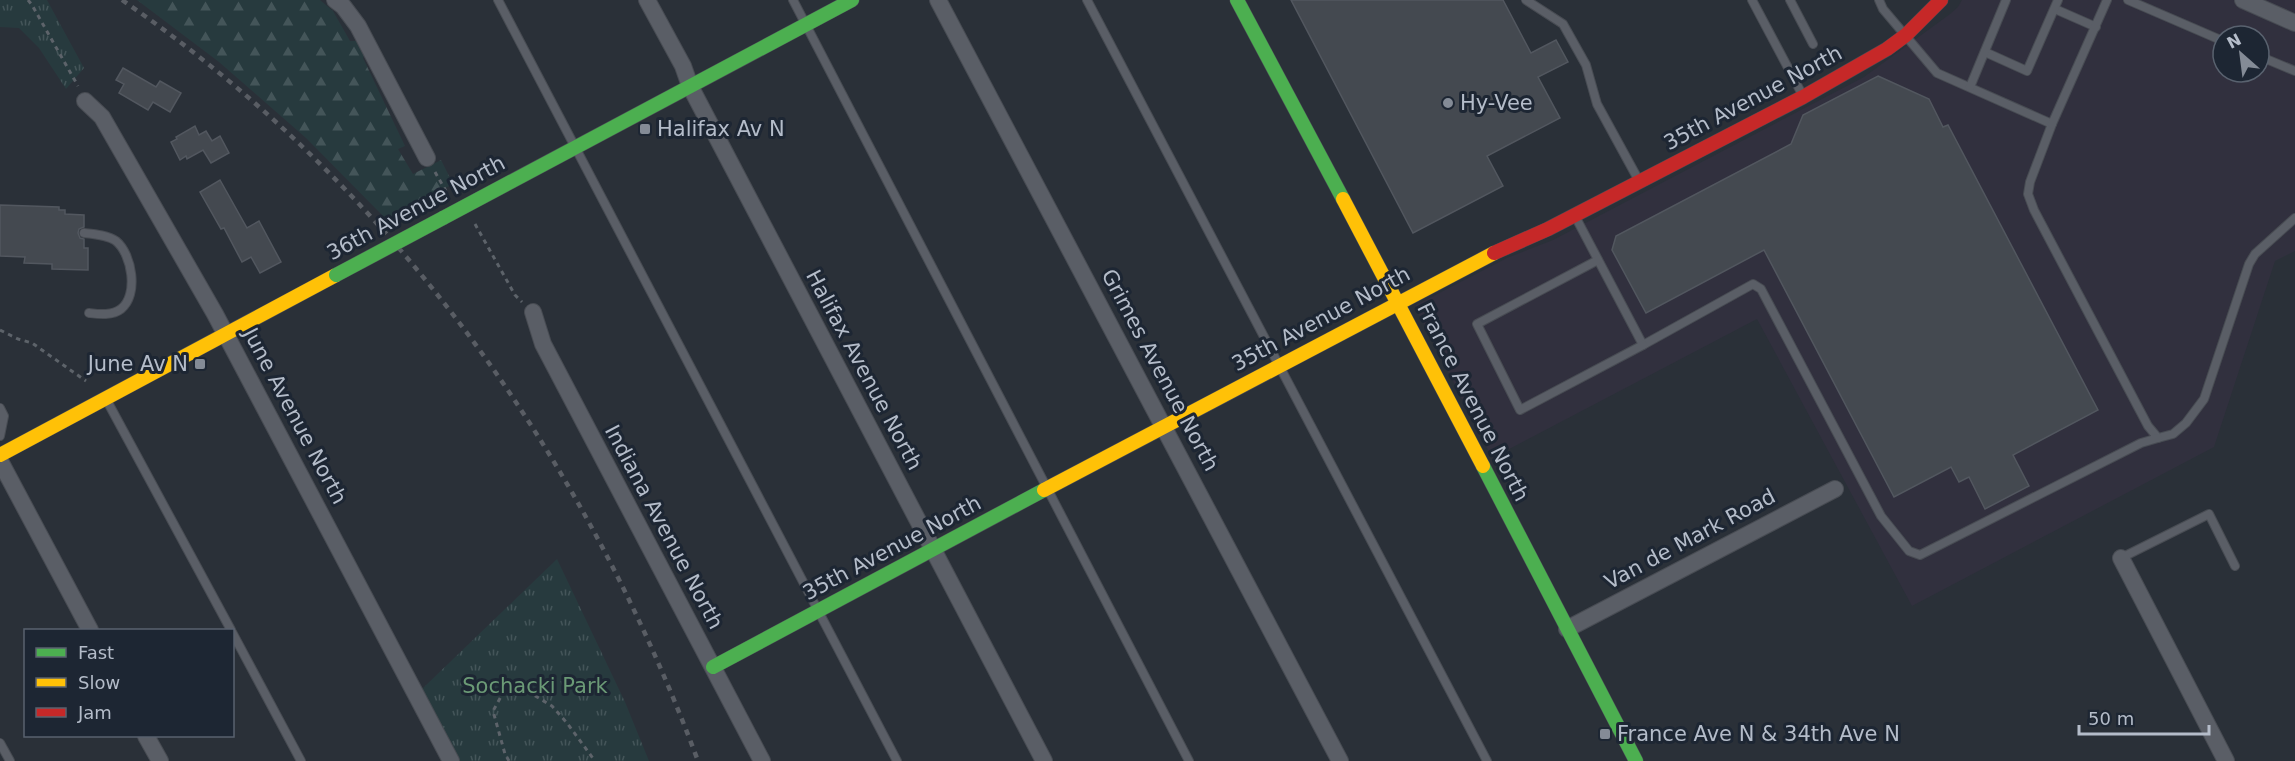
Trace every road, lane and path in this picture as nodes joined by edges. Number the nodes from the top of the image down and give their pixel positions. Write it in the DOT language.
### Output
graph roads {
  1 [pos="28,0"];
  2 [pos="335,0"];
  3 [pos="498,0"];
  4 [pos="647,0"];
  5 [pos="793,0"];
  6 [pos="852,0"];
  7 [pos="938,0"];
  8 [pos="1087,0"];
  9 [pos="1237,0"];
  10 [pos="1526,0"];
  11 [pos="1752,0"];
  12 [pos="1790,0"];
  13 [pos="1879,0"];
  14 [pos="1941,0"];
  15 [pos="2006,0"];
  16 [pos="2107,0"];
  17 [pos="2128,0"];
  18 [pos="2243,0"];
  19 [pos="1885,4"];
  20 [pos="2056,4"];
  21 [pos="2295,23"];
  22 [pos="806,24"];
  23 [pos="2096,27"];
  24 [pos="1906,35"];
  25 [pos="2211,35"];
  26 [pos="1813,44"];
  27 [pos="1985,52"];
  28 [pos="2271,61"];
  29 [pos="2295,71"];
  30 [pos="690,86"];
  31 [pos="1970,87"];
  32 [pos="1803,97"];
  33 [pos="85,101"];
  34 [pos="2052,123"];
  35 [pos="574,148"];
  36 [pos="427,158"];
  37 [pos="1639,182"];
  38 [pos="446,191"];
  39 [pos="1575,216"];
  40 [pos="2295,218"];
  41 [pos="475,224"];
  42 [pos="84,233"];
  43 [pos="1598,260"];
  44 [pos="1398,302"];
  45 [pos="533,312"];
  46 [pos="88,313"];
  47 [pos="0,330"];
  48 [pos="226,334"];
  49 [pos="1643,345"];
  50 [pos="1278,365"];
  51 [pos="86,381"];
  52 [pos="106,398"];
  53 [pos="0,408"];
  54 [pos="1165,426"];
  55 [pos="0,436"];
  56 [pos="2158,438"];
  57 [pos="0,455"];
  58 [pos="0,461"];
  59 [pos="1047,489"];
  60 [pos="1835,489"];
  61 [pos="933,550"];
  62 [pos="2121,558"];
  63 [pos="2235,566"];
  64 [pos="818,610"];
  65 [pos="89,629"];
  66 [pos="231,629"];
  67 [pos="1567,629"];
  68 [pos="234,635"];
  69 [pos="713,667"];
  70 [pos="147,737"];
  71 [pos="0,743"];
  72 [pos="10,761"];
  73 [pos="160,761"];
  74 [pos="301,761"];
  75 [pos="451,761"];
  76 [pos="509,761"];
  77 [pos="595,761"];
  78 [pos="762,761"];
  79 [pos="897,761"];
  80 [pos="1044,761"];
  81 [pos="1190,761"];
  82 [pos="1340,761"];
  83 [pos="1487,761"];
  84 [pos="1636,761"];
  85 [pos="2226,761"];
  1 -- 33 [label="path"];
  2 -- 36 [label="street"];
  3 -- 35 [label="lane"];
  4 -- 30 [label="street, Halifax Avenue North"];
  5 -- 22 [label="lane"];
  6 -- 22 [label="street, 36th Avenue North"];
  7 -- 54 [label="street, Grimes Avenue North"];
  8 -- 50 [label="lane"];
  9 -- 44 [label="street, France Avenue North"];
  10 -- 37 [label="lane"];
  11 -- 32 [label="lane"];
  12 -- 26 [label="lane"];
  13 -- 19 [label="lane"];
  14 -- 24 [label="street, 35th Avenue North"];
  15 -- 27 [label="lane"];
  16 -- 23 [label="lane"];
  17 -- 25 [label="lane"];
  18 -- 21 [label="street"];
  19 -- 24 [label="lane"];
  20 -- 23 [label="lane"];
  20 -- 27 [label="lane"];
  22 -- 30 [label="street, 36th Avenue North"];
  22 -- 59 [label="lane"];
  23 -- 34 [label="lane"];
  24 -- 31 [label="lane"];
  24 -- 32 [label="street, 35th Avenue North"];
  27 -- 31 [label="lane"];
  28 -- 29 [label="lane"];
  30 -- 35 [label="street, 36th Avenue North"];
  30 -- 61 [label="street, Halifax Avenue North"];
  31 -- 34 [label="lane"];
  32 -- 37 [label="street, 35th Avenue North"];
  33 -- 48 [label="street, June Avenue North"];
  34 -- 56 [label="lane"];
  35 -- 48 [label="street, 36th Avenue North, bridge"];
  35 -- 64 [label="lane"];
  36 -- 38 [label="path"];
  37 -- 39 [label="street, 35th Avenue North"];
  39 -- 43 [label="lane"];
  39 -- 44 [label="street, 35th Avenue North"];
  40 -- 56 [label="lane"];
  41 -- 45 [label="path"];
  42 -- 46 [label="lane"];
  43 -- 49 [label="lane"];
  43 -- 49 [label="lane"];
  44 -- 50 [label="street, 35th Avenue North"];
  44 -- 67 [label="street, France Avenue North"];
  45 -- 69 [label="street, Indiana Avenue North"];
  47 -- 51 [label="path"];
  48 -- 52 [label="street, 36th Avenue North"];
  48 -- 75 [label="street, June Avenue North"];
  49 -- 56 [label="lane"];
  50 -- 54 [label="street, 35th Avenue North"];
  50 -- 83 [label="lane"];
  52 -- 57 [label="street, 36th Avenue North"];
  52 -- 66 [label="lane"];
  53 -- 55 [label="lane"];
  54 -- 59 [label="street, 35th Avenue North"];
  54 -- 82 [label="street, Grimes Avenue North"];
  58 -- 65 [label="street"];
  59 -- 61 [label="street, 35th Avenue North"];
  59 -- 81 [label="lane"];
  60 -- 67 [label="street, Van de Mark Road"];
  61 -- 64 [label="street, 35th Avenue North"];
  61 -- 80 [label="street, Halifax Avenue North"];
  62 -- 63 [label="lane"];
  62 -- 85 [label="street"];
  64 -- 69 [label="street, 35th Avenue North"];
  64 -- 79 [label="lane"];
  67 -- 84 [label="street, France Avenue North"];
  68 -- 74 [label="lane"];
  69 -- 78 [label="street, Indiana Avenue North"];
  70 -- 73 [label="street"];
  71 -- 72 [label="lane"];
  76 -- 77 [label="path"];
}
